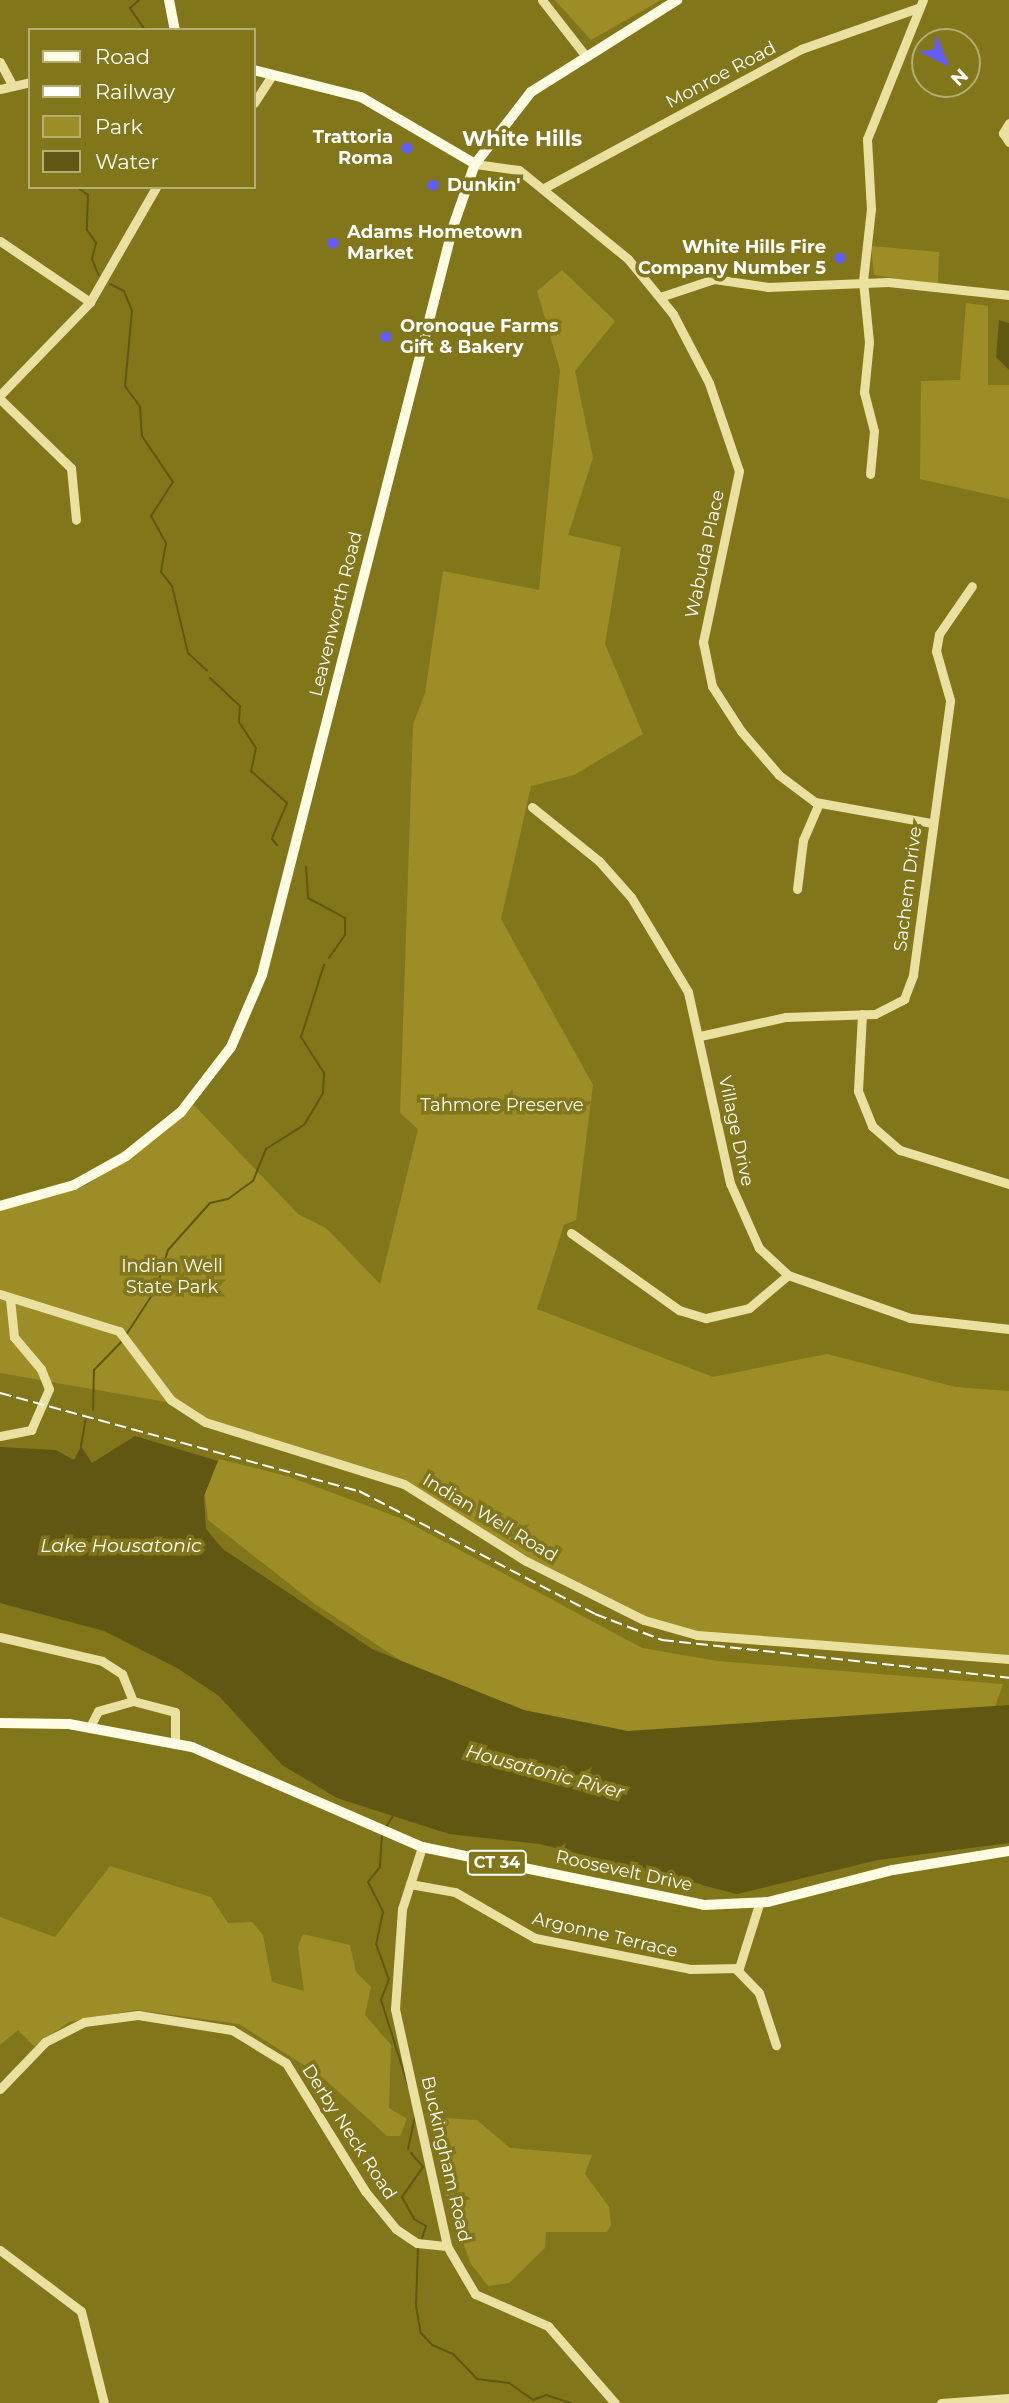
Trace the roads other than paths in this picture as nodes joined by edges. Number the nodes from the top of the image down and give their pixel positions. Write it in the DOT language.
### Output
graph roads {
  1 [pos="169,0"];
  2 [pos="542,0"];
  3 [pos="677,0"];
  4 [pos="922,3"];
  5 [pos="175,28"];
  6 [pos="585,55"];
  7 [pos="0,62"];
  8 [pos="256,71"];
  9 [pos="272,75"];
  10 [pos="28,82"];
  11 [pos="13,86"];
  12 [pos="0,89"];
  13 [pos="256,100"];
  14 [pos="1009,123"];
  15 [pos="1009,142"];
  16 [pos="475,164"];
  17 [pos="544,188"];
  18 [pos="155,189"];
  19 [pos="0,241"];
  20 [pos="863,281"];
  21 [pos="1009,295"];
  22 [pos="660,297"];
  23 [pos="90,302"];
  24 [pos="0,397"];
  25 [pos="870,474"];
  26 [pos="76,520"];
  27 [pos="972,586"];
  28 [pos="819,803"];
  29 [pos="532,807"];
  30 [pos="932,823"];
  31 [pos="797,889"];
  32 [pos="862,1014"];
  33 [pos="700,1036"];
  34 [pos="1009,1184"];
  35 [pos="0,1206"];
  36 [pos="571,1233"];
  37 [pos="788,1275"];
  38 [pos="0,1294"];
  39 [pos="10,1298"];
  40 [pos="1009,1329"];
  41 [pos="0,1436"];
  42 [pos="0,1637"];
  43 [pos="1009,1659"];
  44 [pos="133,1701"];
  45 [pos="0,1723"];
  46 [pos="90,1727"];
  47 [pos="175,1744"];
  48 [pos="422,1847"];
  49 [pos="1009,1851"];
  50 [pos="410,1884"];
  51 [pos="759,1904"];
  52 [pos="736,1969"];
  53 [pos="776,2045"];
  54 [pos="0,2089"];
  55 [pos="447,2246"];
  56 [pos="0,2250"];
  57 [pos="1009,2398"];
  58 [pos="104,2403"];
  59 [pos="615,2403"];
  60 [pos="941,2403"];
  1 -- 5 [label="main road"];
  2 -- 6 [label="street"];
  3 -- 6 [label="main road, Leavenworth Road"];
  4 -- 17 [label="street, Monroe Road"];
  4 -- 20 [label="street"];
  6 -- 16 [label="main road, Leavenworth Road"];
  7 -- 11 [label="street"];
  8 -- 9 [label="main road"];
  9 -- 13 [label="street"];
  9 -- 16 [label="main road"];
  10 -- 11 [label="street"];
  11 -- 12 [label="street"];
  14 -- 15 [label="street"];
  16 -- 17 [label="street, Wabuda Place"];
  16 -- 35 [label="main road, Leavenworth Road"];
  17 -- 22 [label="street, Wabuda Place"];
  18 -- 23 [label="street"];
  19 -- 23 [label="street"];
  20 -- 21 [label="street"];
  20 -- 22 [label="street"];
  20 -- 25 [label="street"];
  22 -- 28 [label="street, Wabuda Place"];
  23 -- 24 [label="street"];
  24 -- 26 [label="street"];
  27 -- 30 [label="street, Sachem Drive"];
  28 -- 30 [label="street, Wabuda Place"];
  28 -- 31 [label="street"];
  29 -- 33 [label="street, Village Drive"];
  30 -- 32 [label="street, Sachem Drive"];
  32 -- 33 [label="street, Sachem Drive"];
  32 -- 34 [label="street"];
  33 -- 37 [label="street, Village Drive"];
  36 -- 37 [label="street"];
  37 -- 40 [label="street, Village Drive"];
  38 -- 39 [label="street, Indian Well Road"];
  39 -- 41 [label="street"];
  39 -- 43 [label="street, Indian Well Road"];
  42 -- 44 [label="street"];
  44 -- 46 [label="street"];
  44 -- 47 [label="street"];
  45 -- 46 [label="main road, Roosevelt Drive / CT 34"];
  46 -- 47 [label="main road, Roosevelt Drive / CT 34"];
  47 -- 48 [label="main road, Roosevelt Drive / CT 34"];
  48 -- 50 [label="street, Buckingham Road"];
  48 -- 51 [label="main road, Roosevelt Drive / CT 34"];
  49 -- 51 [label="main road, Roosevelt Drive / CT 34"];
  50 -- 52 [label="street, Argonne Terrace"];
  50 -- 55 [label="street, Buckingham Road"];
  51 -- 52 [label="street"];
  52 -- 53 [label="street"];
  54 -- 55 [label="street, Derby Neck Road"];
  55 -- 59 [label="street, Buckingham Road"];
  56 -- 58 [label="street"];
  57 -- 60 [label="street"];
}
